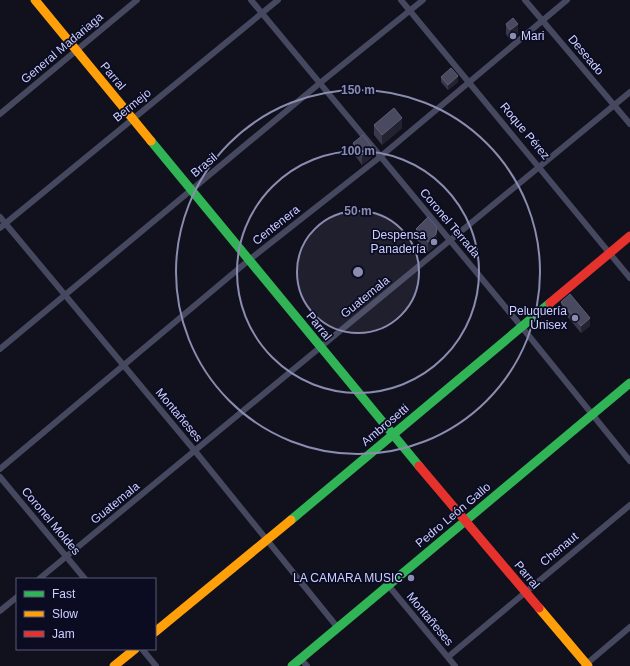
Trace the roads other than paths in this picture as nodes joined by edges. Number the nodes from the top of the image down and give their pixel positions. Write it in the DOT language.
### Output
graph roads {
  1 [pos="35,0"];
  2 [pos="138,0"];
  3 [pos="251,0"];
  4 [pos="278,0"];
  5 [pos="401,0"];
  6 [pos="423,0"];
  7 [pos="525,0"];
  8 [pos="567,0"];
  9 [pos="410,10"];
  10 [pos="262,14"];
  11 [pos="543,20"];
  12 [pos="76,51"];
  13 [pos="470,82"];
  14 [pos="320,83"];
  15 [pos="630,92"];
  16 [pos="614,106"];
  17 [pos="0,114"];
  18 [pos="132,118"];
  19 [pos="630,124"];
  20 [pos="380,157"];
  21 [pos="540,167"];
  22 [pos="191,190"];
  23 [pos="0,217"];
  24 [pos="6,223"];
  25 [pos="0,228"];
  26 [pos="630,236"];
  27 [pos="451,241"];
  28 [pos="610,253"];
  29 [pos="249,260"];
  30 [pos="630,278"];
  31 [pos="65,294"];
  32 [pos="522,328"];
  33 [pos="320,346"];
  34 [pos="0,349"];
  35 [pos="124,366"];
  36 [pos="630,383"];
  37 [pos="592,414"];
  38 [pos="392,434"];
  39 [pos="195,452"];
  40 [pos="630,461"];
  41 [pos="0,469"];
  42 [pos="0,477"];
  43 [pos="630,505"];
  44 [pos="465,520"];
  45 [pos="266,541"];
  46 [pos="67,557"];
  47 [pos="41,578"];
  48 [pos="84,578"];
  49 [pos="388,585"];
  50 [pos="525,591"];
  51 [pos="16,598"];
  52 [pos="0,611"];
  53 [pos="630,627"];
  54 [pos="338,628"];
  55 [pos="156,631"];
  56 [pos="134,650"];
  57 [pos="143,650"];
  58 [pos="448,657"];
  59 [pos="304,662"];
  60 [pos="586,665"];
  61 [pos="114,666"];
  62 [pos="156,666"];
  63 [pos="292,666"];
  64 [pos="455,666"];
  1 -- 12 [label="street, Parral"];
  2 -- 12 [label="street, General Madariaga"];
  3 -- 10 [label="street, Coronel Terrada"];
  4 -- 10 [label="street, Bermejo"];
  5 -- 9 [label="street, Roque Pérez"];
  6 -- 9 [label="street, Brasil"];
  7 -- 11 [label="street, Deseado"];
  8 -- 11 [label="street, Centenera"];
  9 -- 13 [label="street, Roque Pérez"];
  9 -- 14 [label="street, Brasil"];
  10 -- 14 [label="street, Coronel Terrada"];
  10 -- 18 [label="street, Bermejo"];
  11 -- 13 [label="street, Centenera"];
  11 -- 16 [label="street, Deseado"];
  12 -- 17 [label="street, General Madariaga"];
  12 -- 18 [label="street, Parral"];
  13 -- 20 [label="street, Centenera"];
  13 -- 21 [label="street, Roque Pérez"];
  14 -- 20 [label="street, Coronel Terrada"];
  14 -- 22 [label="street, Brasil"];
  15 -- 16 [label="street, Guatemala"];
  16 -- 19 [label="street, Deseado"];
  16 -- 21 [label="street, Guatemala"];
  18 -- 22 [label="street, Parral"];
  18 -- 24 [label="street, Bermejo"];
  20 -- 27 [label="street, Coronel Terrada"];
  20 -- 29 [label="street, Centenera"];
  21 -- 27 [label="street, Guatemala"];
  21 -- 28 [label="street, Roque Pérez"];
  22 -- 29 [label="street, Parral"];
  22 -- 31 [label="street, Brasil"];
  23 -- 24 [label="street, Montañeses"];
  24 -- 25 [label="street, Bermejo"];
  24 -- 31 [label="street, Montañeses"];
  26 -- 28 [label="street, Ambrosetti"];
  27 -- 32 [label="street, Coronel Terrada"];
  27 -- 33 [label="street, Guatemala"];
  28 -- 30 [label="street, Roque Pérez"];
  28 -- 32 [label="street, Ambrosetti"];
  29 -- 33 [label="street, Parral"];
  29 -- 35 [label="street, Centenera"];
  31 -- 34 [label="street, Brasil"];
  31 -- 35 [label="street, Montañeses"];
  32 -- 37 [label="street, Coronel Terrada"];
  32 -- 38 [label="street, Ambrosetti"];
  33 -- 38 [label="street, Parral"];
  33 -- 39 [label="street, Guatemala"];
  35 -- 39 [label="street, Montañeses"];
  35 -- 41 [label="street, Centenera"];
  36 -- 37 [label="street, Pedro León Gallo"];
  37 -- 40 [label="street, Coronel Terrada"];
  37 -- 44 [label="street, Pedro León Gallo"];
  38 -- 44 [label="street, Parral"];
  38 -- 45 [label="street, Ambrosetti"];
  39 -- 45 [label="street, Montañeses"];
  39 -- 46 [label="street, Guatemala"];
  42 -- 46 [label="street, Coronel Moldes"];
  43 -- 50 [label="street, Chenaut"];
  44 -- 49 [label="street, Pedro León Gallo"];
  44 -- 50 [label="street, Parral"];
  45 -- 54 [label="street, Montañeses"];
  45 -- 55 [label="street, Ambrosetti"];
  46 -- 47 [label="street, Guatemala"];
  46 -- 48 [label="street, Coronel Moldes"];
  49 -- 54 [label="street, Pedro León Gallo"];
  49 -- 58 [label="street, Montañeses"];
  50 -- 58 [label="street, Chenaut"];
  50 -- 60 [label="street, Parral"];
  51 -- 52 [label="street"];
  53 -- 60 [label="street"];
  54 -- 59 [label="street, Pedro León Gallo"];
  56 -- 61 [label="street"];
  57 -- 62 [label="street"];
  58 -- 64 [label="street, Montañeses"];
  59 -- 63 [label="street, Pedro León Gallo"];
}
